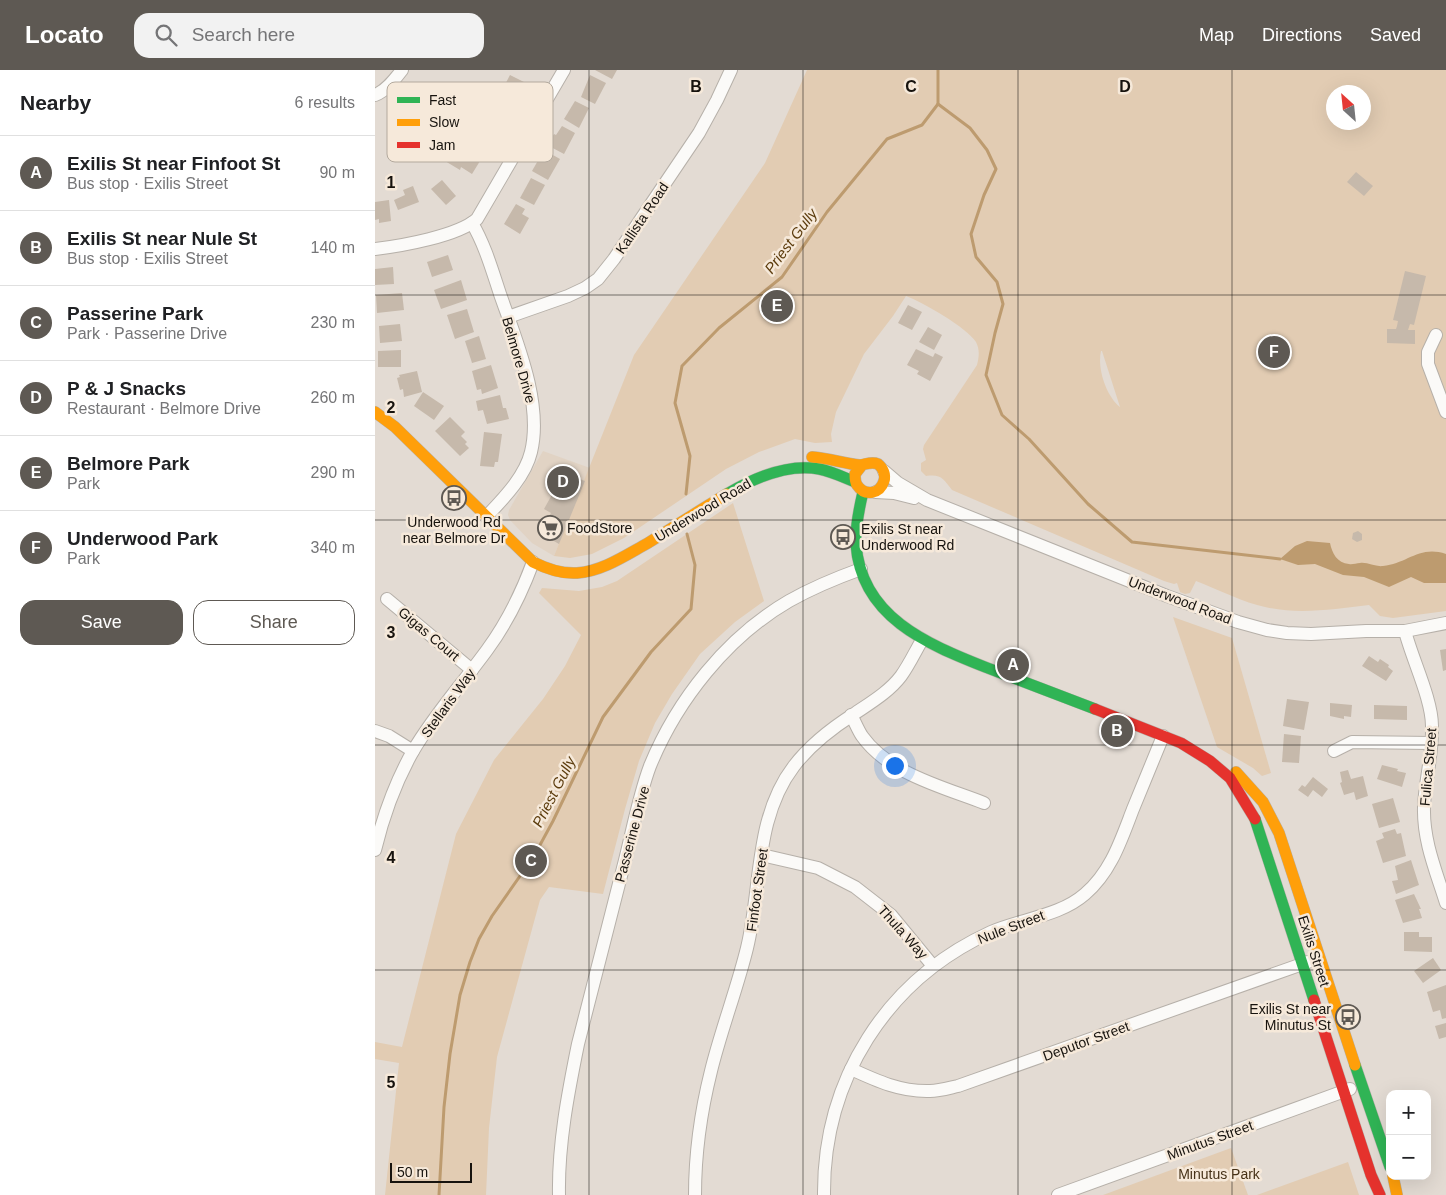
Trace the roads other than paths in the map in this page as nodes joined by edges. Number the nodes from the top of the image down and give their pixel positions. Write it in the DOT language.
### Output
graph roads {
  1 [pos="402,70"];
  2 [pos="564,70"];
  3 [pos="731,70"];
  4 [pos="390,82"];
  5 [pos="387,86"];
  6 [pos="553,89"];
  7 [pos="375,95"];
  8 [pos="511,162"];
  9 [pos="472,223"];
  10 [pos="375,249"];
  11 [pos="508,317"];
  12 [pos="1436,335"];
  13 [pos="375,412"];
  14 [pos="1446,412"];
  15 [pos="777,459"];
  16 [pos="862,465"];
  17 [pos="884,471"];
  18 [pos="855,482"];
  19 [pos="721,484"];
  20 [pos="870,492"];
  21 [pos="927,500"];
  22 [pos="487,518"];
  23 [pos="533,562"];
  24 [pos="612,563"];
  25 [pos="861,569"];
  26 [pos="387,599"];
  27 [pos="1446,623"];
  28 [pos="1405,631"];
  29 [pos="922,640"];
  30 [pos="472,670"];
  31 [pos="851,715"];
  32 [pos="375,731"];
  33 [pos="1163,736"];
  34 [pos="1181,743"];
  35 [pos="1431,743"];
  36 [pos="413,751"];
  37 [pos="1334,751"];
  38 [pos="984,804"];
  39 [pos="375,850"];
  40 [pos="762,855"];
  41 [pos="1446,903"];
  42 [pos="1319,958"];
  43 [pos="1303,964"];
  44 [pos="933,966"];
  45 [pos="851,1069"];
  46 [pos="1361,1085"];
  47 [pos="1344,1091"];
  48 [pos="1386,1156"];
  49 [pos="1394,1180"];
  50 [pos="559,1195"];
  51 [pos="695,1195"];
  52 [pos="824,1195"];
  53 [pos="1058,1195"];
  54 [pos="1380,1195"];
  55 [pos="1397,1195"];
  1 -- 4 [label="street"];
  2 -- 6 [label="street"];
  3 -- 11 [label="street, Kallista Road"];
  5 -- 7 [label="street"];
  8 -- 9 [label="street"];
  9 -- 10 [label="street"];
  9 -- 11 [label="street, Belmore Drive"];
  11 -- 22 [label="street, Belmore Drive"];
  12 -- 14 [label="street"];
  13 -- 22 [label="street, Underwood Road"];
  15 -- 16 [label="street, Underwood Road"];
  16 -- 17 [label="street, Underwood Road"];
  16 -- 18 [label="street"];
  17 -- 20 [label="street"];
  17 -- 21 [label="street, Underwood Road"];
  18 -- 20 [label="street, Underwood Road"];
  18 -- 24 [label="street, Underwood Road"];
  19 -- 24 [label="street, Underwood Road"];
  20 -- 21 [label="street, Underwood Road"];
  20 -- 25 [label="street, Exilis Street"];
  21 -- 28 [label="street, Underwood Road"];
  22 -- 23 [label="street, Underwood Road"];
  23 -- 24 [label="street, Underwood Road"];
  23 -- 30 [label="street, Stellaris Way"];
  25 -- 29 [label="street, Exilis Street"];
  25 -- 50 [label="street, Passerine Drive"];
  26 -- 30 [label="street, Gigas Court"];
  27 -- 28 [label="street, Underwood Road"];
  28 -- 35 [label="street, Fulica Street"];
  29 -- 31 [label="street, Finfoot Street"];
  29 -- 33 [label="street, Exilis Street"];
  30 -- 36 [label="street, Stellaris Way"];
  31 -- 38 [label="street"];
  31 -- 40 [label="street, Finfoot Street"];
  32 -- 36 [label="street"];
  33 -- 34 [label="street, Exilis Street"];
  33 -- 44 [label="street, Nule Street"];
  34 -- 42 [label="street, Exilis Street"];
  34 -- 43 [label="street, Exilis Street"];
  35 -- 37 [label="street"];
  35 -- 41 [label="street, Fulica Street"];
  36 -- 39 [label="street, Stellaris Way"];
  40 -- 44 [label="street, Thula Way"];
  40 -- 51 [label="street, Finfoot Street"];
  42 -- 43 [label="street, Deputor Street"];
  42 -- 46 [label="street, Exilis Street"];
  43 -- 45 [label="street, Deputor Street"];
  43 -- 47 [label="street, Exilis Street"];
  44 -- 45 [label="street, Nule Street"];
  45 -- 52 [label="street, Nule Street"];
  46 -- 47 [label="street, Minutus Street"];
  46 -- 48 [label="street, Exilis Street"];
  47 -- 53 [label="street, Minutus Street"];
  47 -- 54 [label="street, Exilis Street"];
  49 -- 55 [label="street"];
}
